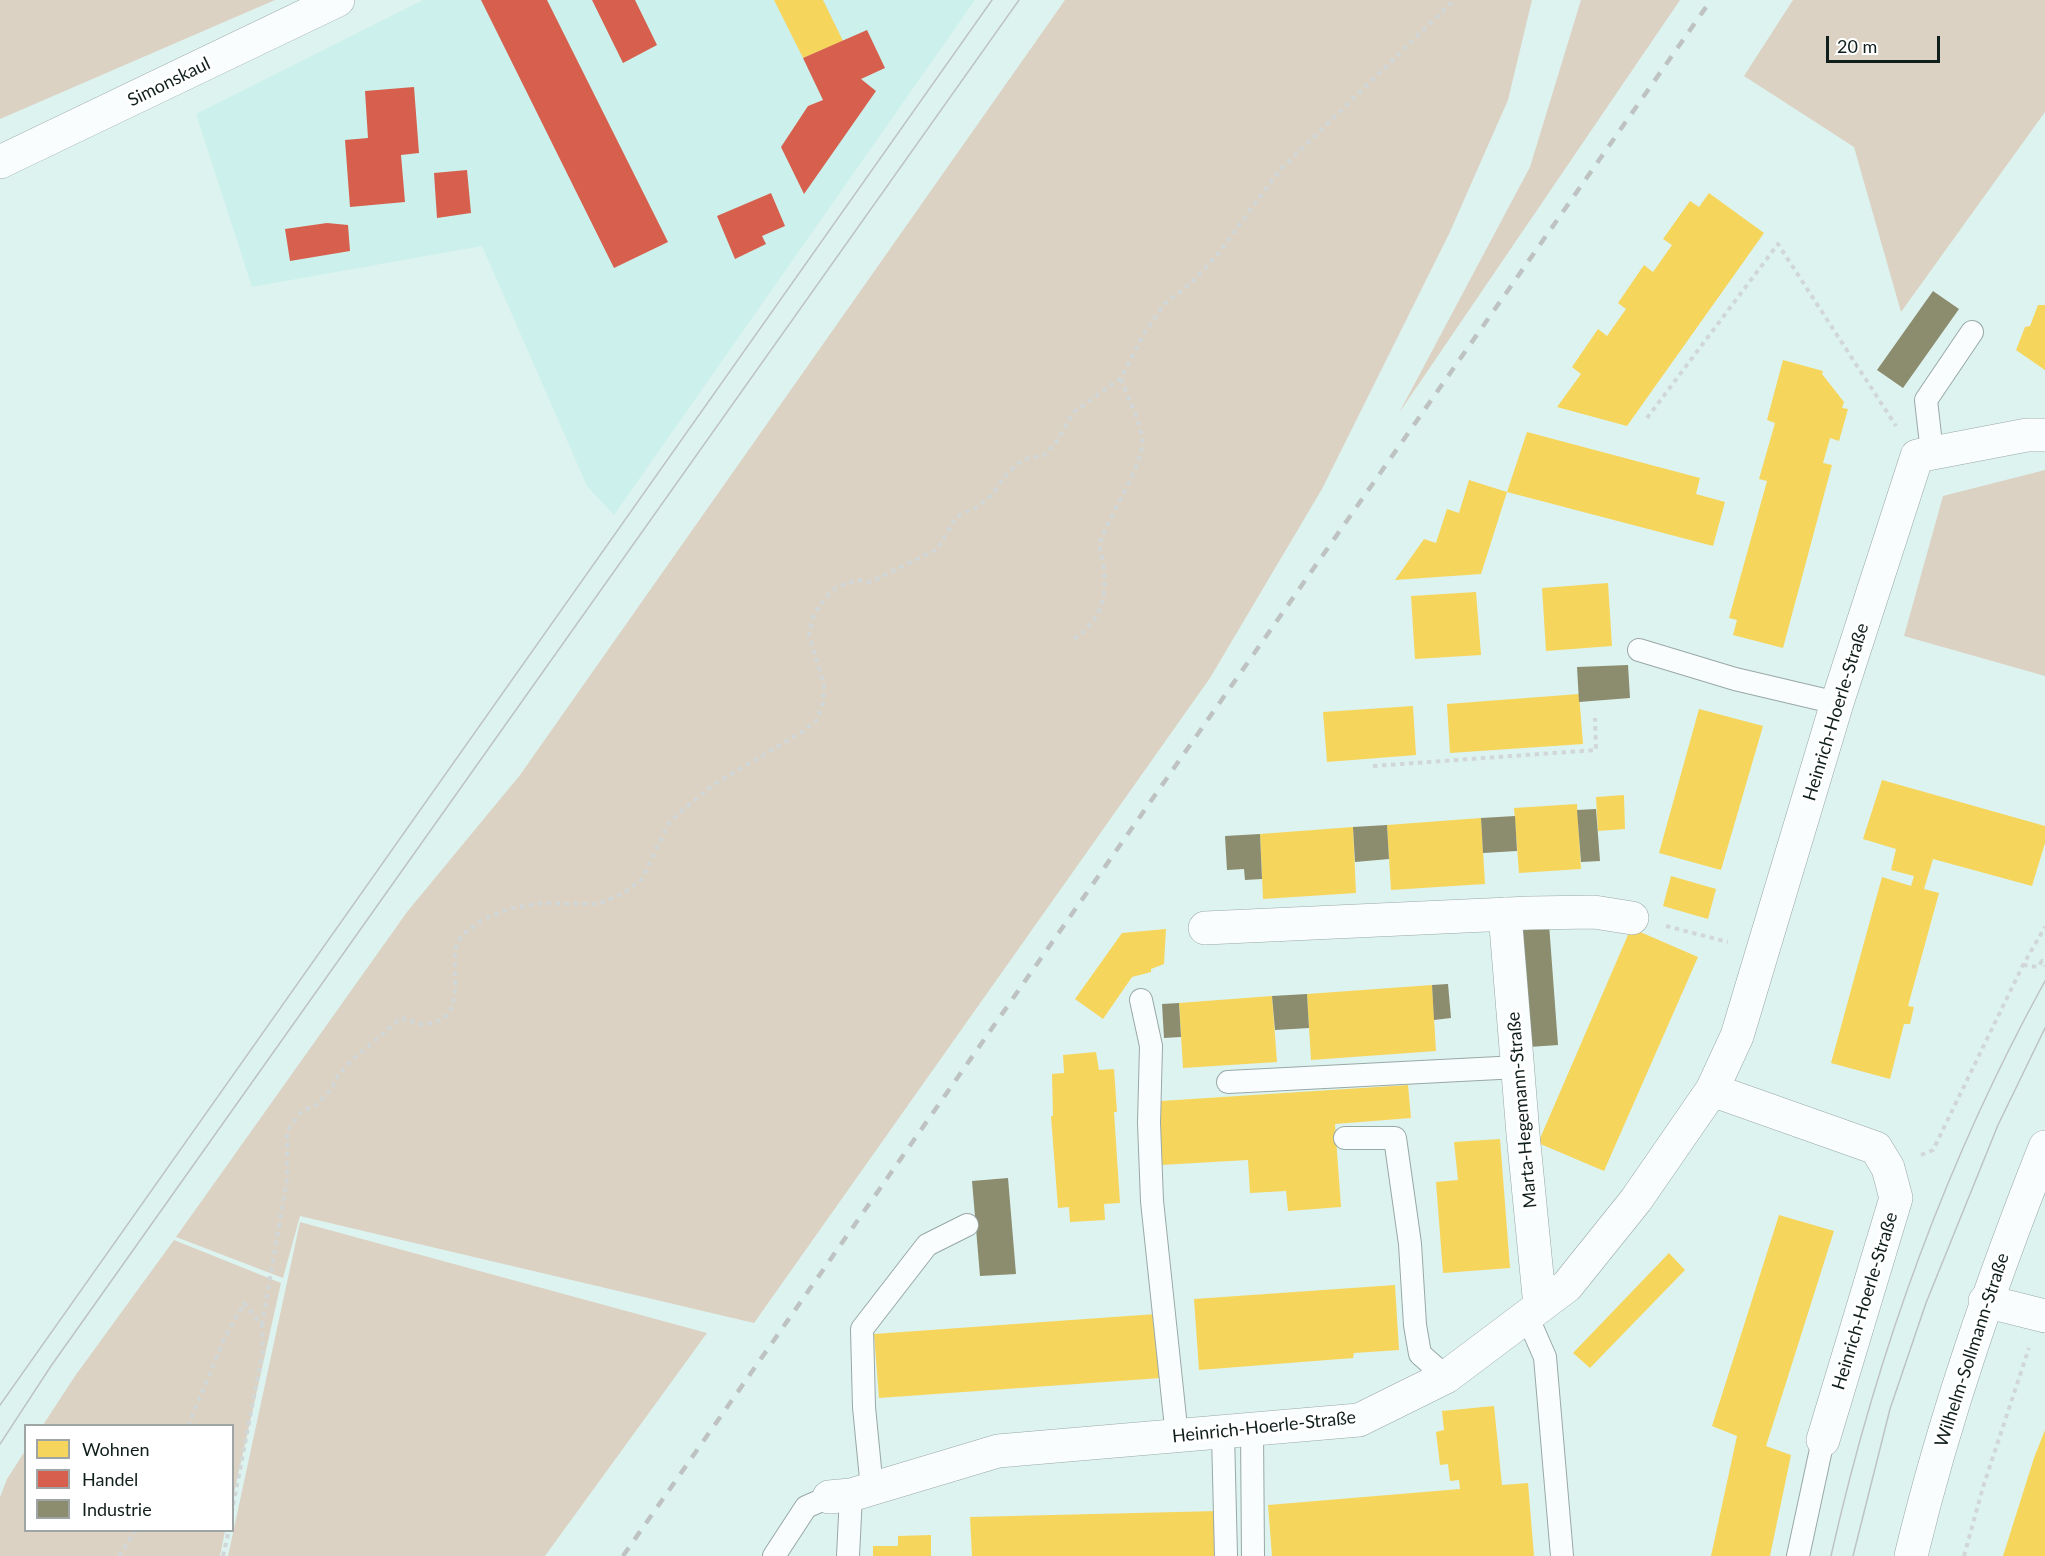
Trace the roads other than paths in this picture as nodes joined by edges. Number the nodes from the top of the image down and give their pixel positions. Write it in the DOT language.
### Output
graph roads {
  1 [pos="338,0"];
  2 [pos="0,162"];
  3 [pos="1971,332"];
  4 [pos="2045,435"];
  5 [pos="1924,455"];
  6 [pos="1639,650"];
  7 [pos="1837,703"];
  8 [pos="1506,914"];
  9 [pos="1632,918"];
  10 [pos="1205,928"];
  11 [pos="1141,1000"];
  12 [pos="1518,1067"];
  13 [pos="1228,1082"];
  14 [pos="1712,1090"];
  15 [pos="1345,1137"];
  16 [pos="2045,1147"];
  17 [pos="966,1225"];
  18 [pos="1985,1301"];
  19 [pos="1534,1311"];
  20 [pos="2042,1315"];
  21 [pos="1446,1377"];
  22 [pos="1238,1432"];
  23 [pos="1177,1437"];
  24 [pos="1823,1440"];
  25 [pos="850,1494"];
  26 [pos="774,1556"];
  27 [pos="848,1556"];
  28 [pos="1226,1556"];
  29 [pos="1253,1556"];
  30 [pos="1562,1556"];
  31 [pos="1798,1556"];
  32 [pos="1911,1556"];
  1 -- 2 [label="street, Simonskaul"];
  3 -- 5 [label="lane"];
  4 -- 5 [label="street"];
  5 -- 7 [label="street, Heinrich-Hoerle-Straße"];
  6 -- 7 [label="lane"];
  7 -- 14 [label="street, Heinrich-Hoerle-Straße"];
  8 -- 9 [label="street"];
  8 -- 10 [label="street"];
  8 -- 12 [label="street, Marta-Hegemann-Straße"];
  11 -- 23 [label="lane"];
  12 -- 13 [label="lane"];
  12 -- 19 [label="street, Marta-Hegemann-Straße"];
  14 -- 19 [label="street, Heinrich-Hoerle-Straße"];
  14 -- 24 [label="street, Heinrich-Hoerle-Straße"];
  15 -- 21 [label="lane"];
  16 -- 18 [label="street, Wilhelm-Sollmann-Straße"];
  17 -- 25 [label="lane"];
  18 -- 20 [label="street"];
  18 -- 32 [label="street, Wilhelm-Sollmann-Straße"];
  19 -- 21 [label="street, Heinrich-Hoerle-Straße"];
  19 -- 30 [label="lane"];
  21 -- 22 [label="street, Heinrich-Hoerle-Straße"];
  22 -- 23 [label="street, Heinrich-Hoerle-Straße"];
  22 -- 28 [label="lane"];
  22 -- 29 [label="lane"];
  23 -- 25 [label="street, Heinrich-Hoerle-Straße"];
  24 -- 31 [label="lane, Heinrich-Hoerle-Straße"];
  25 -- 26 [label="lane"];
  25 -- 27 [label="lane"];
}
